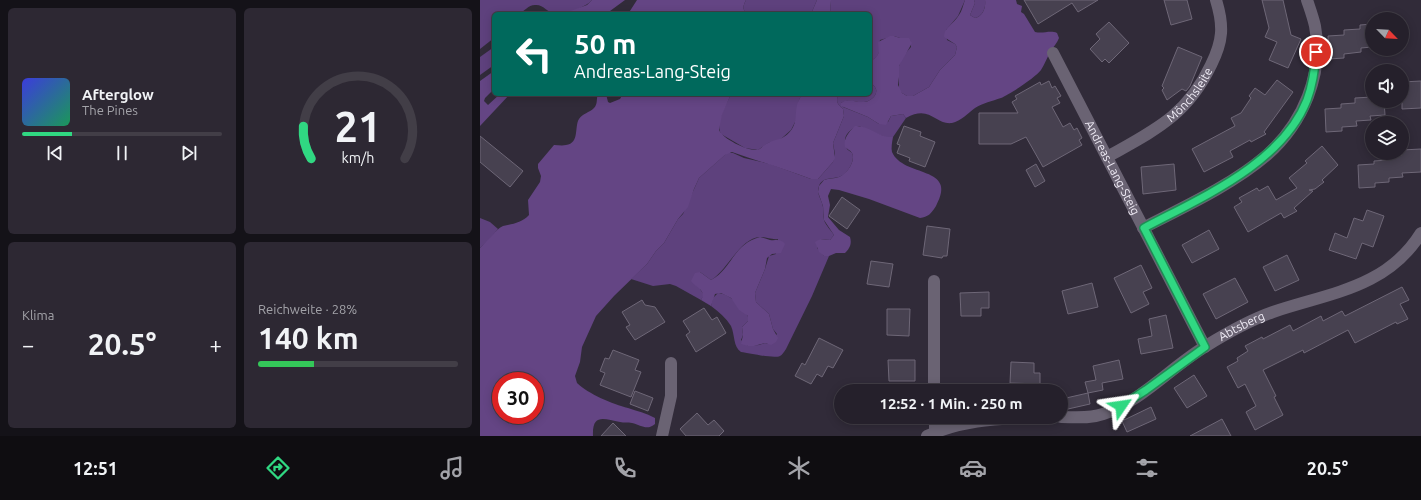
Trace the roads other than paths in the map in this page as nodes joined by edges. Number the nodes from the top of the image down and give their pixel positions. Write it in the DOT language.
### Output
graph roads {
  1 [pos="1216,0"];
  2 [pos="1307,0"];
  3 [pos="1053,53"];
  4 [pos="1107,156"];
  5 [pos="1144,228"];
  6 [pos="1421,233"];
  7 [pos="934,281"];
  8 [pos="1205,347"];
  9 [pos="671,363"];
  10 [pos="934,384"];
  11 [pos="1068,417"];
  12 [pos="933,424"];
  13 [pos="963,424"];
  14 [pos="931,434"];
  15 [pos="662,436"];
  1 -- 4 [label="street, Mönchsleite"];
  2 -- 5 [label="street"];
  3 -- 4 [label="street, Andreas-Lang-Steig"];
  4 -- 5 [label="street, Andreas-Lang-Steig"];
  5 -- 8 [label="street, Andreas-Lang-Steig"];
  6 -- 8 [label="street, Abtsberg"];
  7 -- 10 [label="street"];
  8 -- 11 [label="street, Abtsberg"];
  9 -- 15 [label="street"];
  12 -- 14 [label="street"];
  13 -- 14 [label="street"];
}
